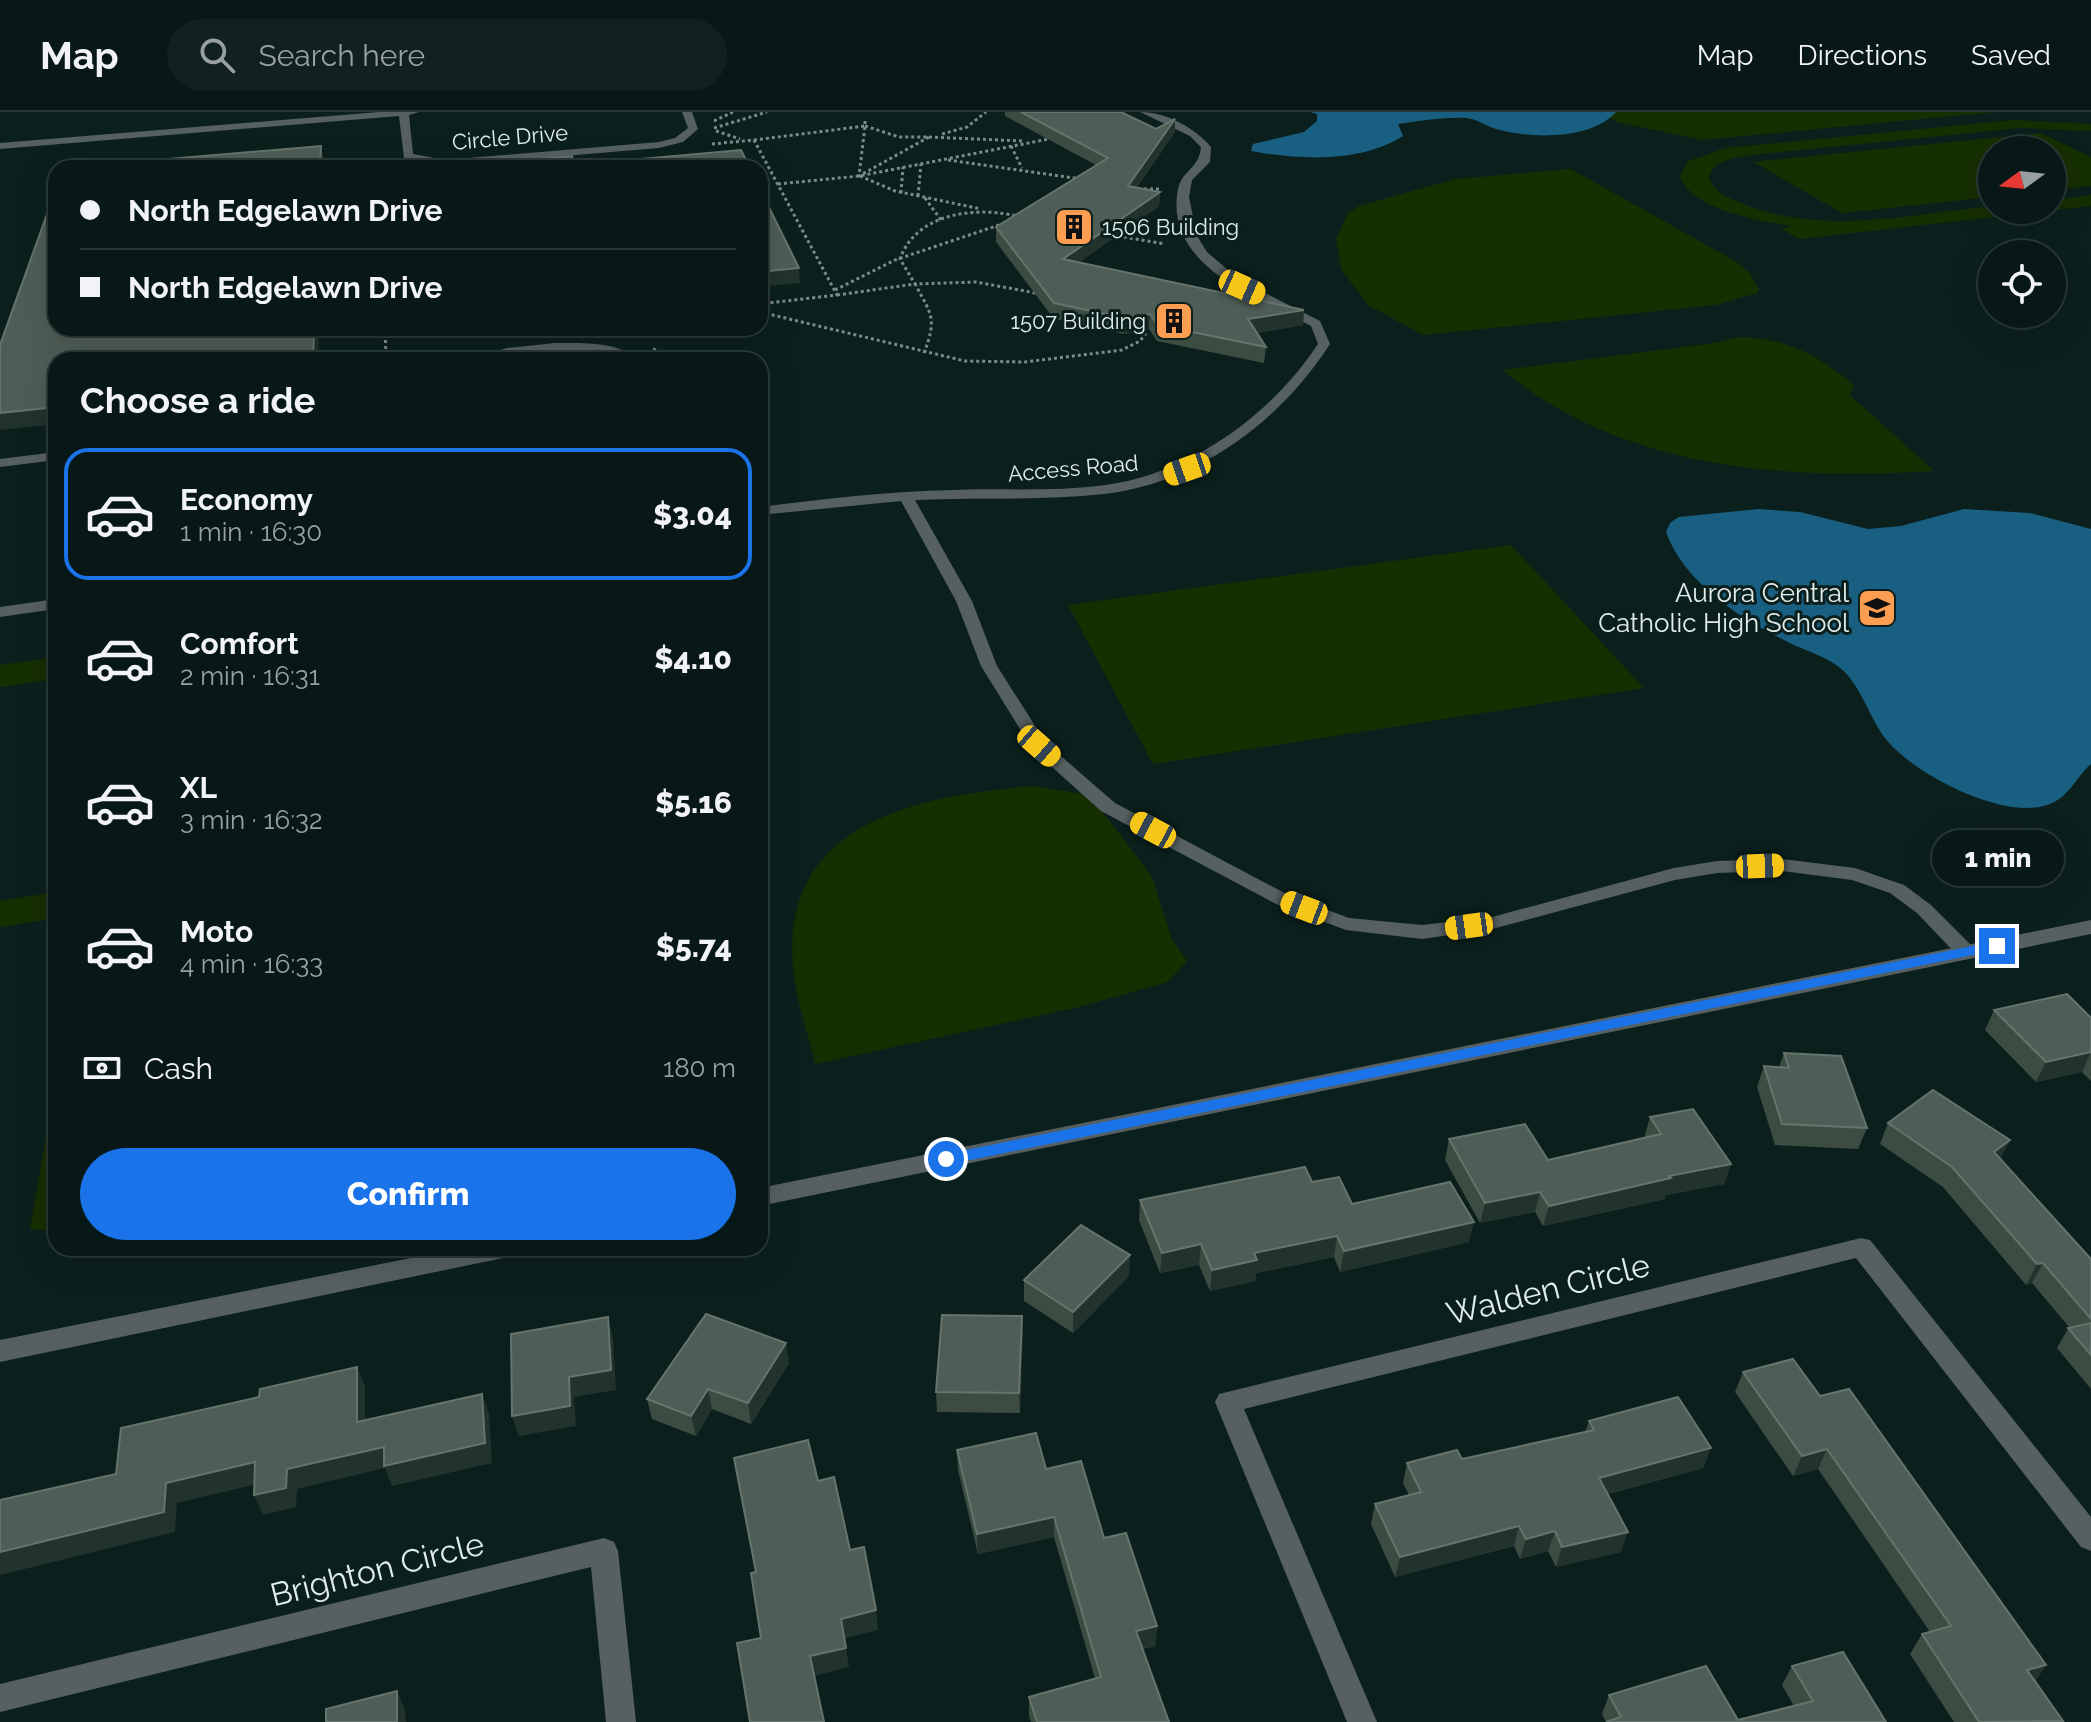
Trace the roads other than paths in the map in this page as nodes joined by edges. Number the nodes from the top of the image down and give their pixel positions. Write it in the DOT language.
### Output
graph roads {
  1 [pos="687,112"];
  2 [pos="1145,112"];
  3 [pos="409,113"];
  4 [pos="0,146"];
  5 [pos="423,160"];
  6 [pos="440,160"];
  7 [pos="539,352"];
  8 [pos="616,352"];
  9 [pos="48,457"];
  10 [pos="0,463"];
  11 [pos="905,496"];
  12 [pos="768,510"];
  13 [pos="48,605"];
  14 [pos="0,612"];
  15 [pos="2091,927"];
  16 [pos="1966,952"];
  17 [pos="768,1195"];
  18 [pos="469,1256"];
  19 [pos="0,1351"];
  20 [pos="2091,1538"];
  21 [pos="0,1698"];
  22 [pos="621,1722"];
  23 [pos="1362,1722"];
  1 -- 6 [label="street, Circle Drive"];
  2 -- 11 [label="street, Access Road"];
  3 -- 4 [label="street"];
  3 -- 5 [label="street, Circle Drive"];
  7 -- 8 [label="street"];
  9 -- 10 [label="street"];
  11 -- 12 [label="street, Access Road"];
  11 -- 16 [label="street"];
  13 -- 14 [label="street"];
  15 -- 16 [label="street"];
  16 -- 17 [label="street"];
  18 -- 19 [label="street"];
  20 -- 23 [label="street, Walden Circle"];
  21 -- 22 [label="street, Brighton Circle"];
}
